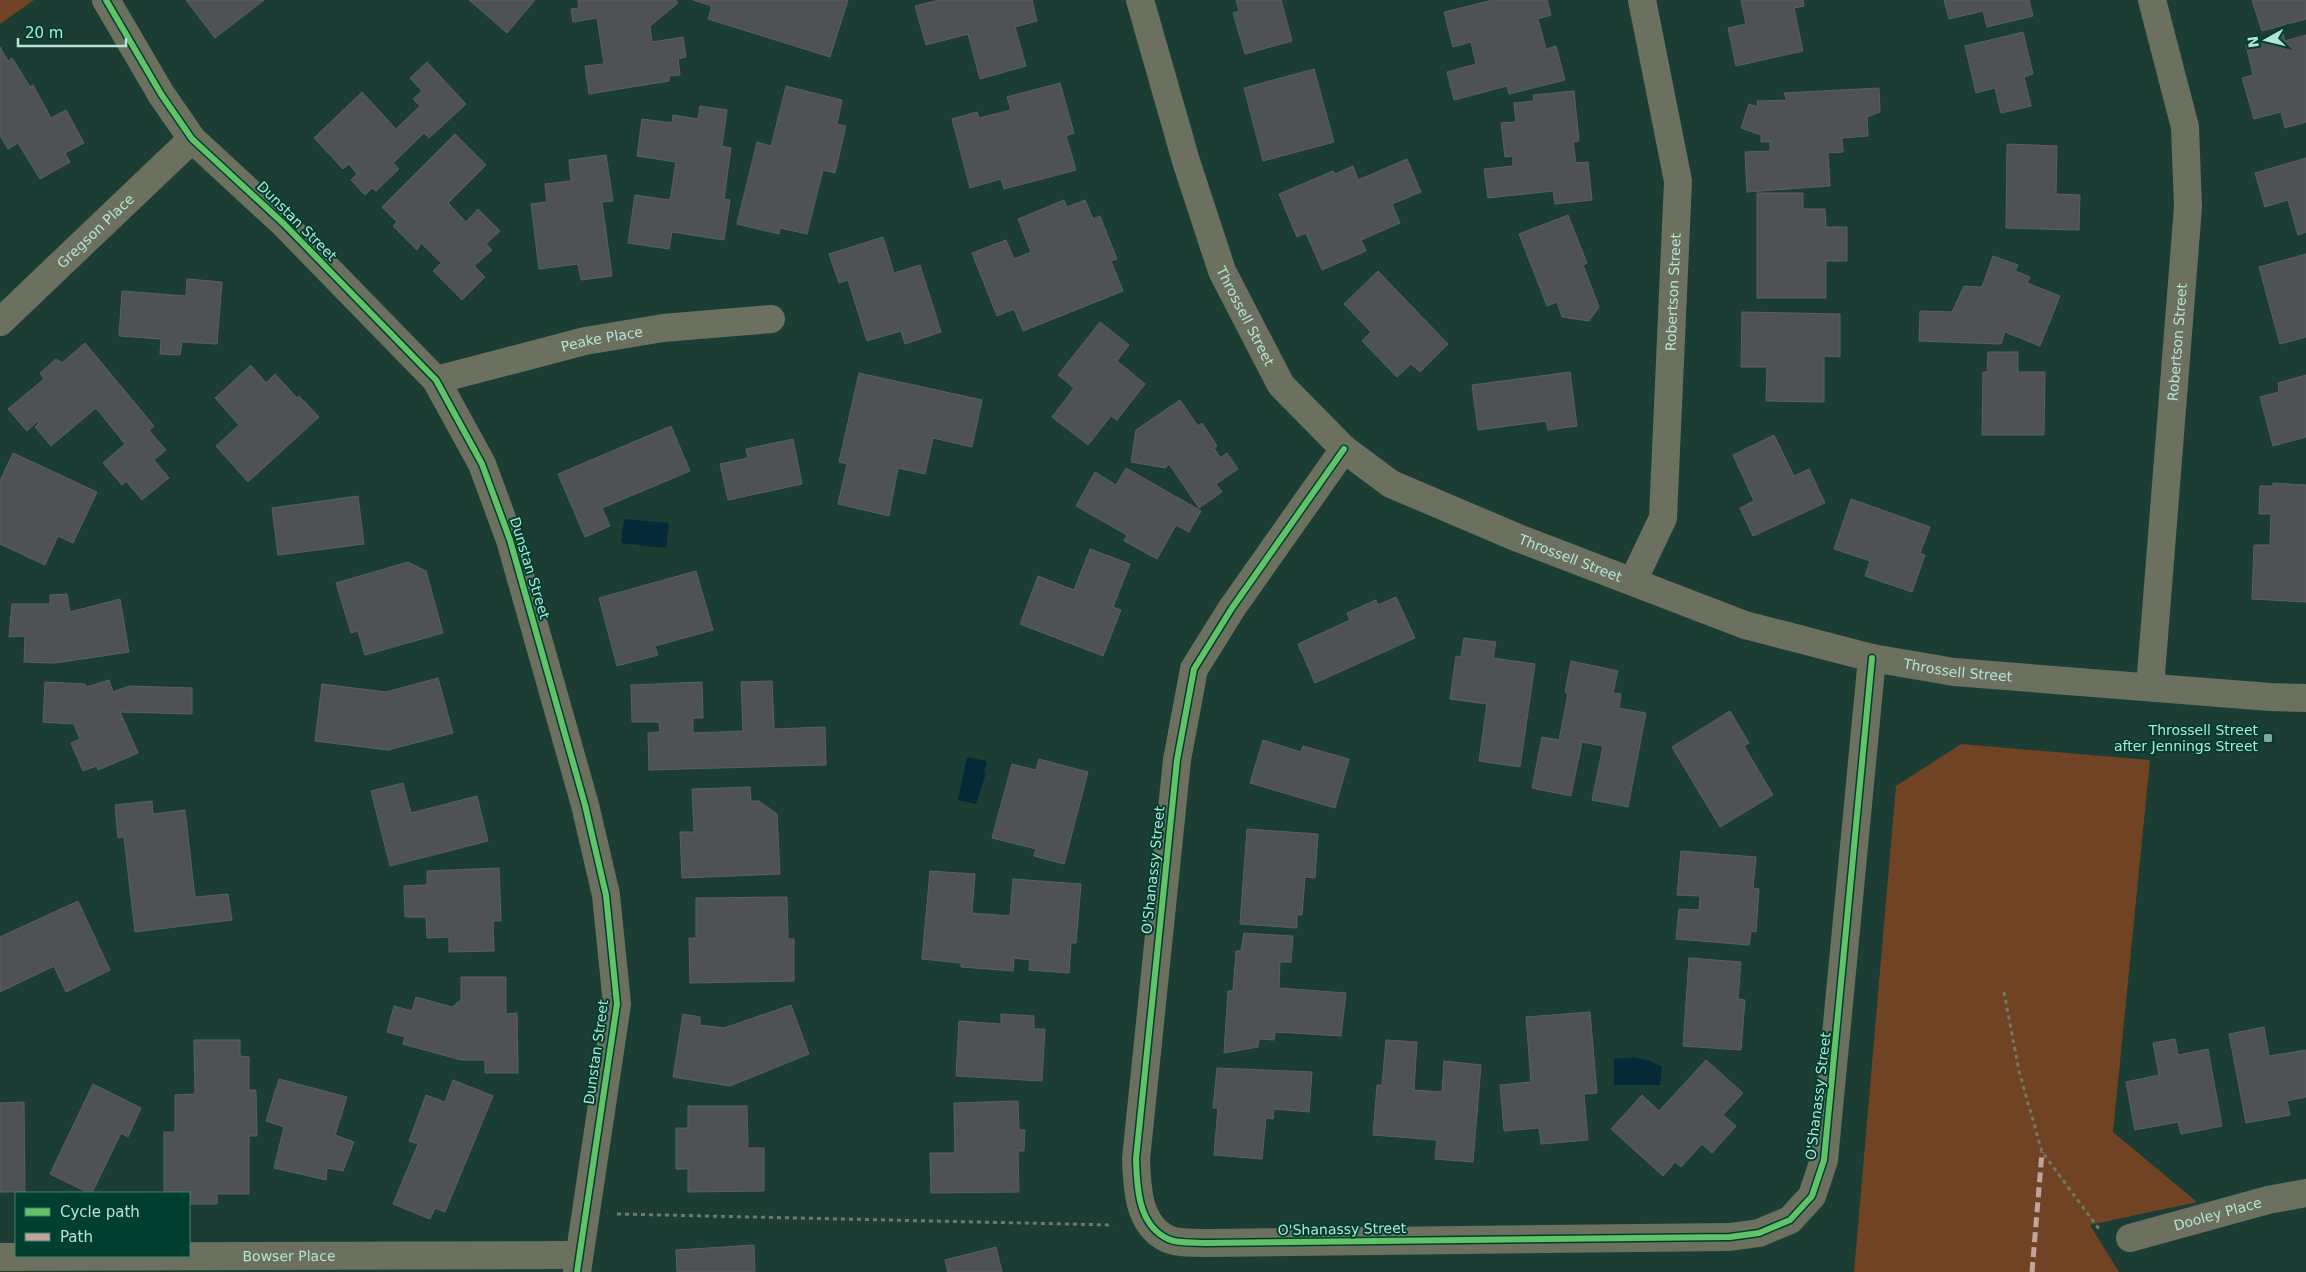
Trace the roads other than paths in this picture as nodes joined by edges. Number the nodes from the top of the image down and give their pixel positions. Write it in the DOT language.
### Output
graph roads {
  1 [pos="106,0"];
  2 [pos="1140,0"];
  3 [pos="1642,0"];
  4 [pos="2152,0"];
  5 [pos="192,139"];
  6 [pos="771,319"];
  7 [pos="0,322"];
  8 [pos="436,380"];
  9 [pos="1344,449"];
  10 [pos="1633,581"];
  11 [pos="1872,658"];
  12 [pos="2150,687"];
  13 [pos="2306,698"];
  14 [pos="2306,1193"];
  15 [pos="2130,1238"];
  16 [pos="0,1257"];
  17 [pos="577,1263"];
  1 -- 5 [label="street, Dunstan Street"];
  2 -- 9 [label="street, Throssell Street"];
  3 -- 10 [label="street, Robertson Street"];
  4 -- 12 [label="street, Robertson Street"];
  5 -- 7 [label="street, Gregson Place"];
  5 -- 8 [label="street, Dunstan Street"];
  6 -- 8 [label="street, Peake Place"];
  8 -- 17 [label="street, Dunstan Street"];
  9 -- 10 [label="street, Throssell Street"];
  9 -- 11 [label="street, O'Shanassy Street"];
  10 -- 11 [label="street, Throssell Street"];
  11 -- 12 [label="street, Throssell Street"];
  12 -- 13 [label="street, Throssell Street"];
  14 -- 15 [label="street, Dooley Place"];
  16 -- 17 [label="street, Bowser Place"];
}
